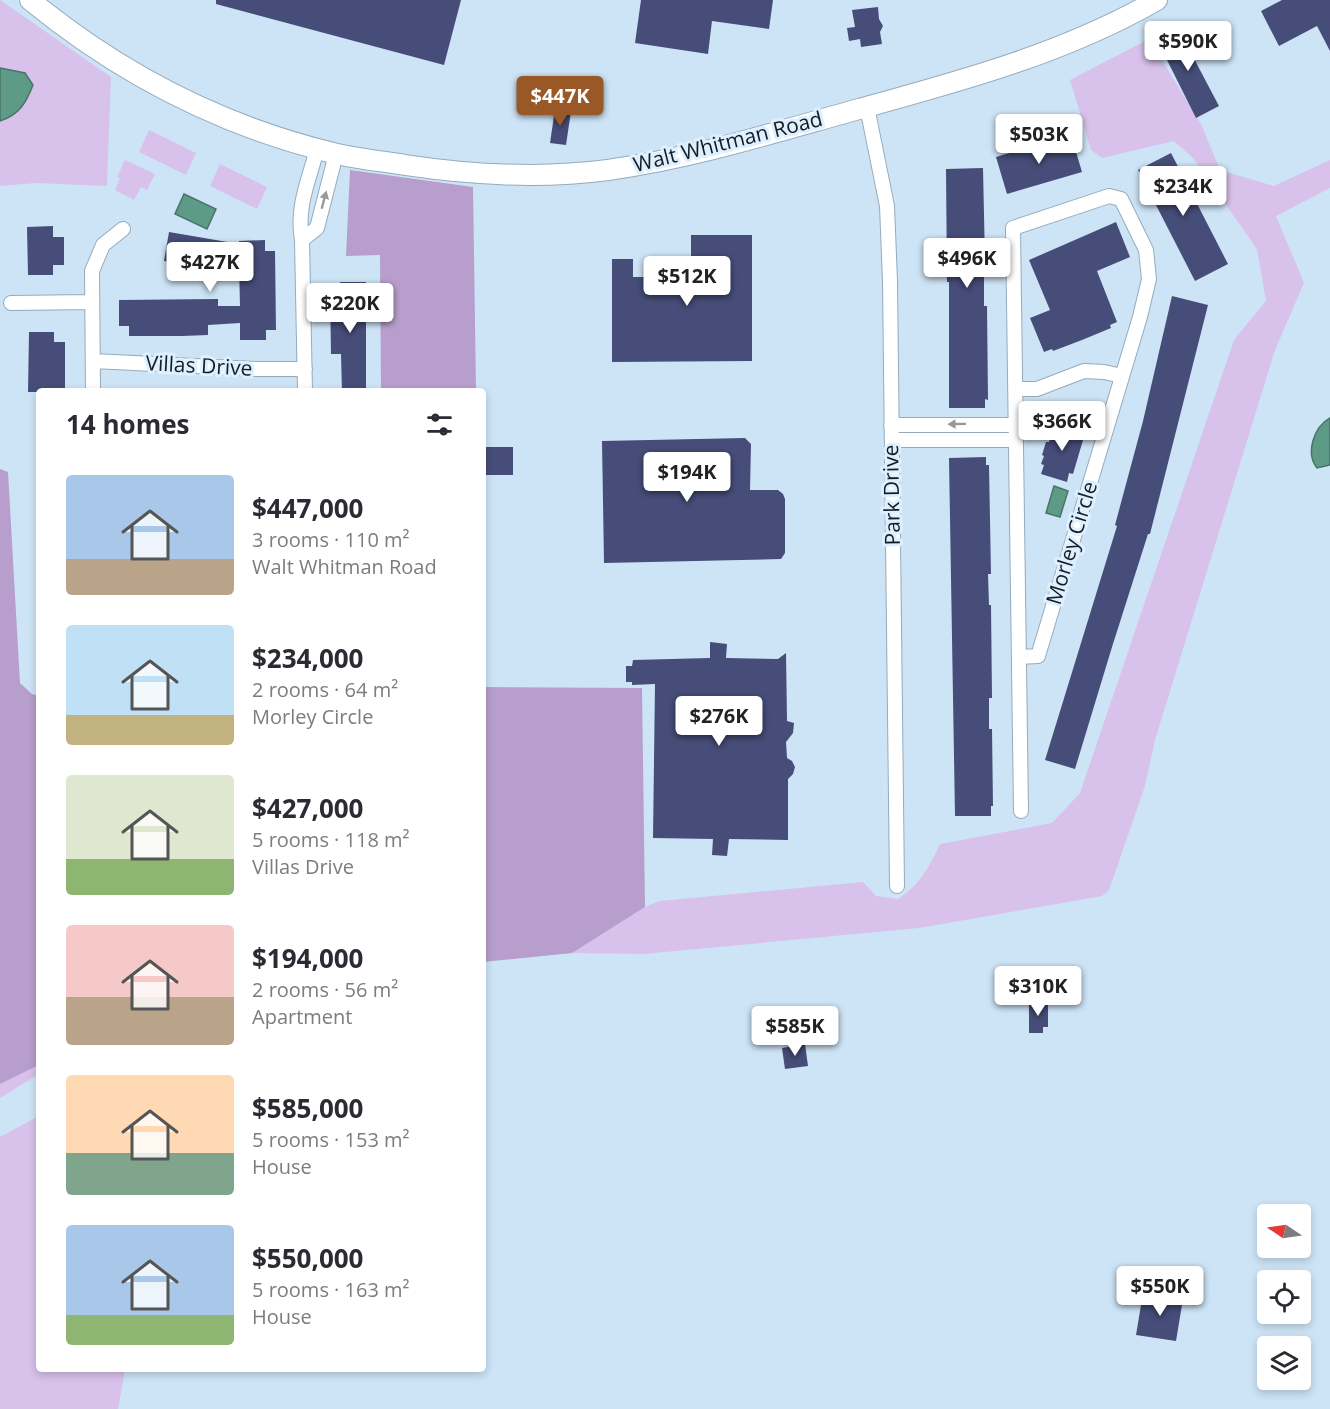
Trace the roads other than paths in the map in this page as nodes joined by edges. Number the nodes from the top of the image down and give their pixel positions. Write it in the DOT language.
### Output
graph roads {
  1 [pos="30,0"];
  2 [pos="1157,0"];
  3 [pos="867,106"];
  4 [pos="327,151"];
  5 [pos="123,229"];
  6 [pos="302,240"];
  7 [pos="92,302"];
  8 [pos="11,303"];
  9 [pos="93,361"];
  10 [pos="305,369"];
  11 [pos="1122,376"];
  12 [pos="93,388"];
  13 [pos="305,388"];
  14 [pos="1015,389"];
  15 [pos="891,425"];
  16 [pos="1016,425"];
  17 [pos="892,440"];
  18 [pos="1016,440"];
  19 [pos="1019,657"];
  20 [pos="1021,811"];
  21 [pos="897,886"];
  1 -- 4 [label="main road, Walt Whitman Road"];
  2 -- 3 [label="main road, Walt Whitman Road"];
  3 -- 4 [label="main road, Walt Whitman Road"];
  3 -- 15 [label="street, Park Drive"];
  4 -- 6 [label="street"];
  6 -- 4 [label="street, one-way"];
  5 -- 7 [label="street"];
  6 -- 10 [label="street"];
  7 -- 8 [label="street"];
  7 -- 9 [label="street"];
  9 -- 10 [label="street, Villas Drive"];
  9 -- 12 [label="street"];
  10 -- 13 [label="street"];
  11 -- 14 [label="street"];
  11 -- 14 [label="street, Morley Circle"];
  11 -- 19 [label="street, Morley Circle"];
  14 -- 16 [label="street, Morley Circle"];
  16 -- 15 [label="street, one-way"];
  15 -- 17 [label="street, Park Drive"];
  16 -- 18 [label="street, Morley Circle"];
  17 -- 18 [label="street"];
  17 -- 21 [label="street, Park Drive"];
  18 -- 19 [label="street, Morley Circle"];
  19 -- 20 [label="street, Morley Circle"];
}
